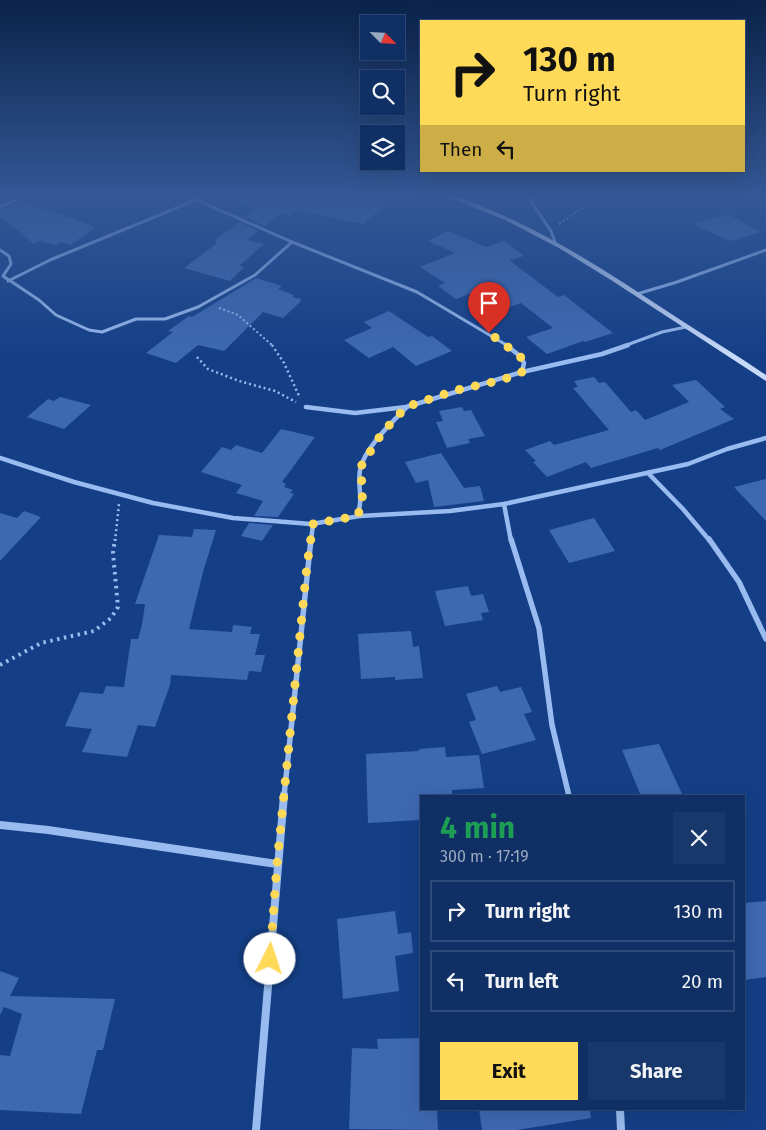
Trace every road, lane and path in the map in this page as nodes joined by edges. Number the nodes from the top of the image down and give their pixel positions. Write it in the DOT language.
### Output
graph roads {
  1 [pos="0,250"];
  2 [pos="74,250"];
  3 [pos="284,250"];
  4 [pos="311,250"];
  5 [pos="564,250"];
  6 [pos="766,250"];
  7 [pos="8,281"];
  8 [pos="638,294"];
  9 [pos="198,307"];
  10 [pos="686,326"];
  11 [pos="197,357"];
  12 [pos="522,372"];
  13 [pos="765,377"];
  14 [pos="306,407"];
  15 [pos="406,407"];
  16 [pos="766,438"];
  17 [pos="0,458"];
  18 [pos="648,473"];
  19 [pos="120,494"];
  20 [pos="504,504"];
  21 [pos="357,516"];
  22 [pos="313,524"];
  23 [pos="766,639"];
  24 [pos="0,665"];
  25 [pos="569,795"];
  26 [pos="0,825"];
  27 [pos="277,864"];
  28 [pos="620,1110"];
  29 [pos="256,1130"];
  30 [pos="621,1130"];
  1 -- 7 [label="street"];
  2 -- 7 [label="street"];
  3 -- 9 [label="street"];
  4 -- 12 [label="street"];
  5 -- 8 [label="main road"];
  6 -- 8 [label="street"];
  7 -- 9 [label="street"];
  8 -- 10 [label="main road"];
  9 -- 14 [label="path"];
  10 -- 12 [label="street"];
  10 -- 13 [label="main road"];
  11 -- 14 [label="path"];
  12 -- 15 [label="street"];
  14 -- 15 [label="street"];
  15 -- 21 [label="street"];
  16 -- 18 [label="street"];
  17 -- 19 [label="street"];
  18 -- 20 [label="street"];
  18 -- 23 [label="street"];
  19 -- 22 [label="street"];
  19 -- 24 [label="path"];
  20 -- 21 [label="street"];
  20 -- 25 [label="street"];
  21 -- 22 [label="street"];
  22 -- 27 [label="street"];
  26 -- 27 [label="street"];
  27 -- 29 [label="street"];
  28 -- 30 [label="street"];
}
